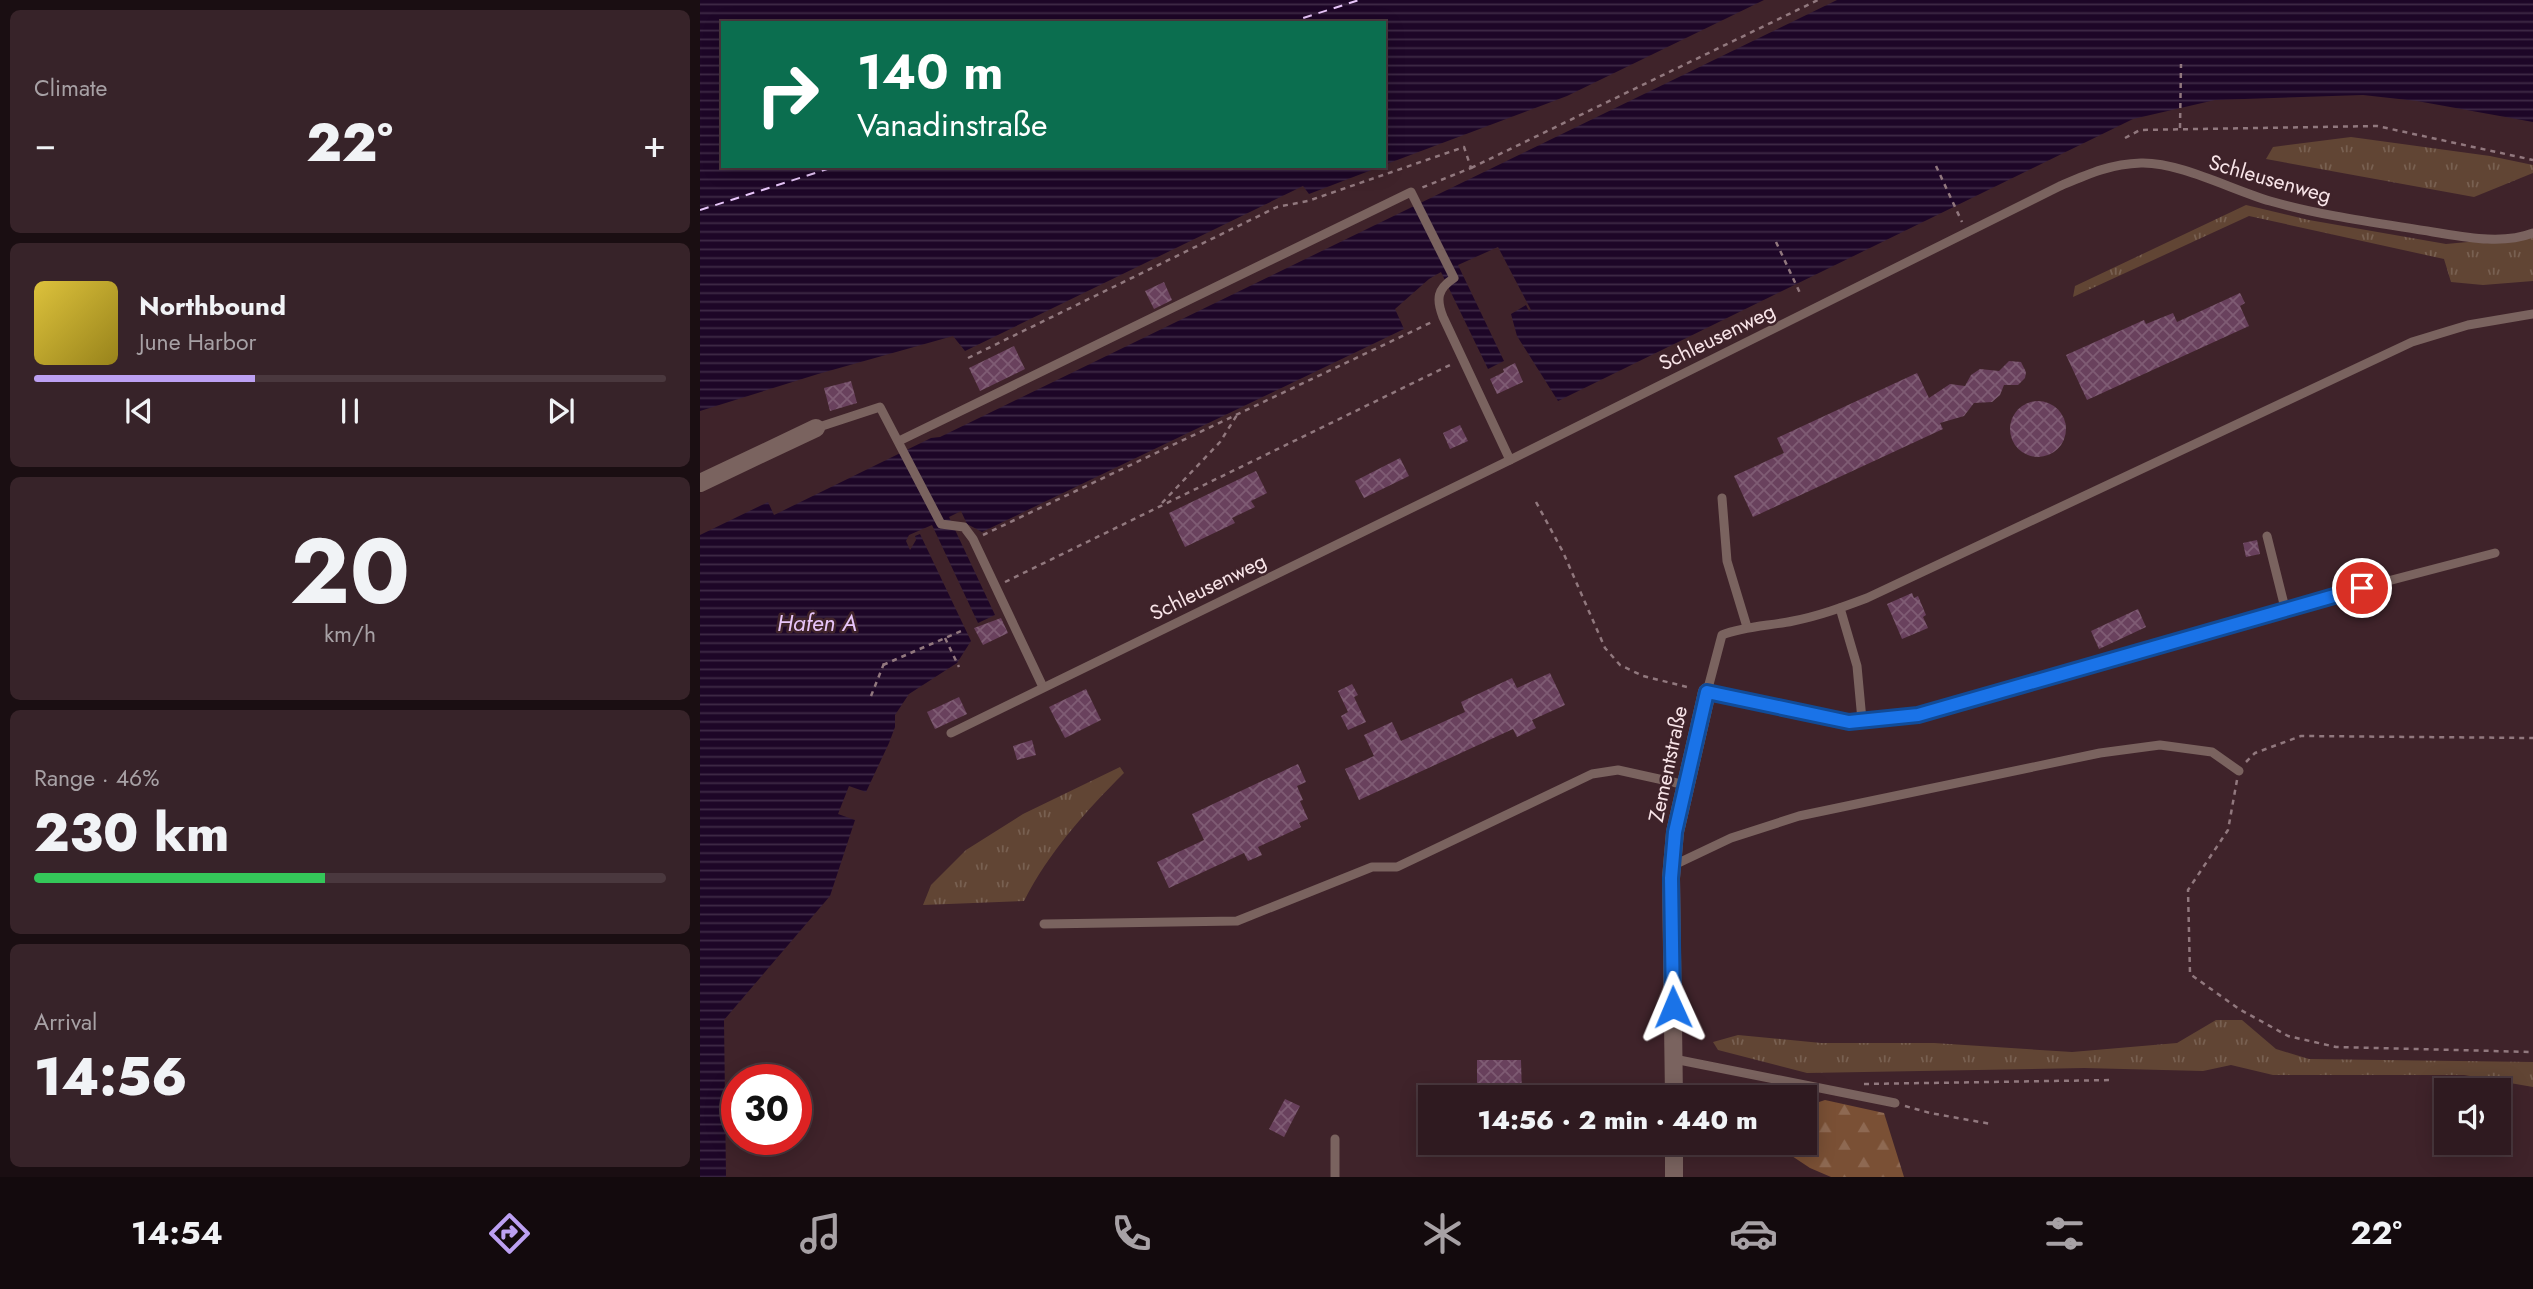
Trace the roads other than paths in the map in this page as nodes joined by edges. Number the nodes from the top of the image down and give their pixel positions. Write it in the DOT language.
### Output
graph roads {
  1 [pos="2533,233"];
  2 [pos="2533,314"];
  3 [pos="816,428"];
  4 [pos="900,441"];
  5 [pos="1510,460"];
  6 [pos="700,483"];
  7 [pos="1722,498"];
  8 [pos="2267,536"];
  9 [pos="2496,553"];
  10 [pos="1840,608"];
  11 [pos="2285,608"];
  12 [pos="1747,627"];
  13 [pos="1043,687"];
  14 [pos="1707,692"];
  15 [pos="1862,720"];
  16 [pos="951,733"];
  17 [pos="2239,771"];
  18 [pos="1686,785"];
  19 [pos="1672,866"];
  20 [pos="1044,924"];
  21 [pos="1674,1059"];
  22 [pos="1674,1085"];
  23 [pos="1895,1103"];
  24 [pos="1335,1139"];
  25 [pos="1674,1155"];
  26 [pos="1335,1177"];
  27 [pos="1674,1177"];
  1 -- 5 [label="lane, Schleusenweg"];
  2 -- 10 [label="lane"];
  3 -- 4 [label="lane"];
  3 -- 6 [label="street"];
  4 -- 5 [label="lane"];
  4 -- 13 [label="lane"];
  5 -- 13 [label="lane, Schleusenweg"];
  7 -- 12 [label="lane"];
  8 -- 11 [label="lane"];
  9 -- 11 [label="lane"];
  10 -- 12 [label="lane"];
  10 -- 15 [label="lane"];
  11 -- 15 [label="lane"];
  12 -- 14 [label="lane"];
  13 -- 16 [label="lane, Schleusenweg"];
  14 -- 15 [label="lane"];
  14 -- 18 [label="street, Zementstraße"];
  17 -- 19 [label="lane"];
  18 -- 19 [label="street, Zementstraße"];
  18 -- 20 [label="lane"];
  19 -- 21 [label="street, Zementstraße"];
  21 -- 22 [label="street, Zementstraße"];
  21 -- 23 [label="lane"];
  24 -- 26 [label="lane"];
  25 -- 27 [label="street"];
}
